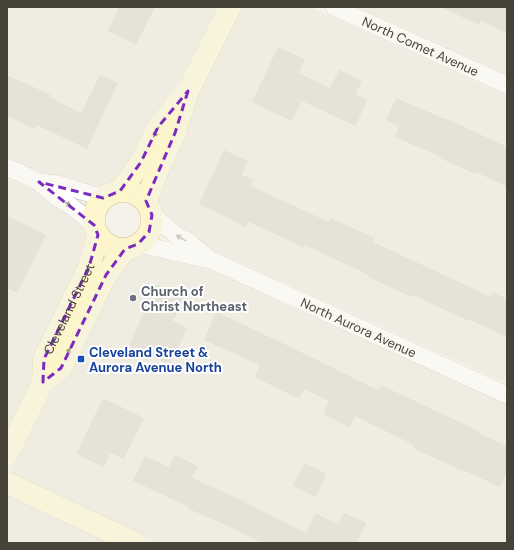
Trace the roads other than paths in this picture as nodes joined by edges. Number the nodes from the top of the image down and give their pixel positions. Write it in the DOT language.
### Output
graph roads {
  1 [pos="230,7"];
  2 [pos="334,7"];
  3 [pos="507,85"];
  4 [pos="188,90"];
  5 [pos="7,167"];
  6 [pos="39,182"];
  7 [pos="112,194"];
  8 [pos="149,208"];
  9 [pos="96,230"];
  10 [pos="132,246"];
  11 [pos="210,260"];
  12 [pos="43,382"];
  13 [pos="507,395"];
  14 [pos="7,455"];
  15 [pos="7,483"];
  16 [pos="135,543"];
  1 -- 4 [label="street"];
  2 -- 3 [label="street, North Comet Avenue"];
  4 -- 7 [label="street, one-way"];
  4 -- 8 [label="street"];
  5 -- 6 [label="street"];
  6 -- 7 [label="street"];
  6 -- 9 [label="street, one-way"];
  7 -- 8 [label="street"];
  7 -- 9 [label="street"];
  8 -- 10 [label="street"];
  11 -- 8 [label="street, North Aurora Avenue, one-way"];
  9 -- 10 [label="street"];
  9 -- 12 [label="street, Cleveland Street"];
  10 -- 11 [label="street, North Aurora Avenue"];
  12 -- 10 [label="street, Cleveland Street, one-way"];
  11 -- 13 [label="street, North Aurora Avenue"];
  12 -- 14 [label="street, Cleveland Street"];
  15 -- 16 [label="street"];
}
